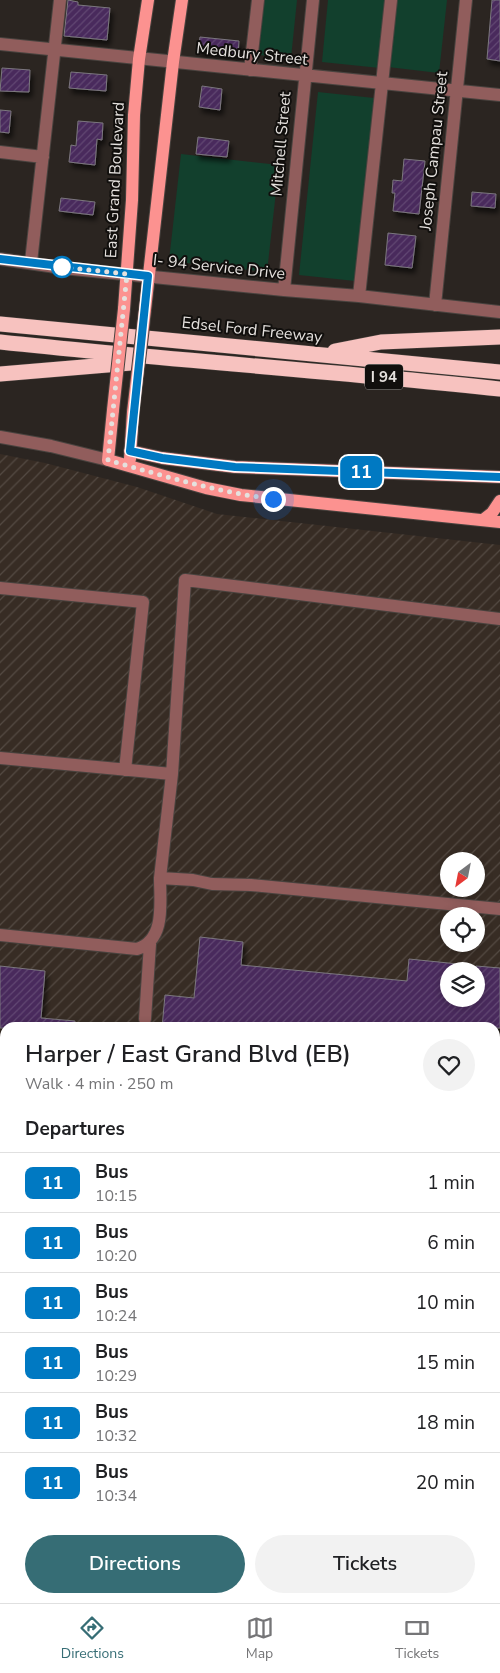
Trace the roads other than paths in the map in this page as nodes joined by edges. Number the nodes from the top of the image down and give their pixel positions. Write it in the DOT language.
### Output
graph roads {
  1 [pos="60,0"];
  2 [pos="148,0"];
  3 [pos="182,0"];
  4 [pos="258,0"];
  5 [pos="313,0"];
  6 [pos="390,0"];
  7 [pos="466,0"];
  8 [pos="0,44"];
  9 [pos="54,50"];
  10 [pos="139,59"];
  11 [pos="173,62"];
  12 [pos="250,70"];
  13 [pos="304,75"];
  14 [pos="381,83"];
  15 [pos="457,91"];
  16 [pos="500,95"];
  17 [pos="0,152"];
  18 [pos="43,156"];
  19 [pos="0,259"];
  20 [pos="31,262"];
  21 [pos="127,274"];
  22 [pos="148,276"];
  23 [pos="284,290"];
  24 [pos="358,296"];
  25 [pos="435,305"];
  26 [pos="500,312"];
  27 [pos="0,324"];
  28 [pos="500,337"];
  29 [pos="0,342"];
  30 [pos="319,354"];
  31 [pos="172,359"];
  32 [pos="500,372"];
  33 [pos="0,374"];
  34 [pos="500,389"];
  35 [pos="0,438"];
  36 [pos="130,451"];
  37 [pos="108,460"];
  38 [pos="129,466"];
  39 [pos="496,477"];
  40 [pos="500,489"];
  41 [pos="500,501"];
  42 [pos="483,520"];
  43 [pos="500,522"];
  44 [pos="0,588"];
  45 [pos="500,620"];
  46 [pos="0,758"];
  47 [pos="125,770"];
  48 [pos="172,774"];
  49 [pos="160,878"];
  50 [pos="500,909"];
  51 [pos="0,935"];
  52 [pos="150,944"];
  53 [pos="145,1019"];
  1 -- 9 [label="street"];
  2 -- 10 [label="main road, East Grand Boulevard"];
  3 -- 11 [label="main road"];
  4 -- 12 [label="street"];
  5 -- 13 [label="street, Mitchell Street"];
  6 -- 14 [label="street"];
  7 -- 15 [label="street, Joseph Campau Street"];
  8 -- 9 [label="street, Medbury Street"];
  9 -- 10 [label="street, Medbury Street"];
  9 -- 18 [label="street"];
  10 -- 11 [label="street, Medbury Street"];
  10 -- 21 [label="main road, East Grand Boulevard"];
  11 -- 12 [label="street, Medbury Street"];
  11 -- 22 [label="main road"];
  12 -- 13 [label="street, Medbury Street"];
  13 -- 14 [label="street, Medbury Street"];
  13 -- 23 [label="street, Mitchell Street"];
  14 -- 15 [label="street, Medbury Street"];
  14 -- 24 [label="street"];
  15 -- 16 [label="street, Medbury Street"];
  15 -- 25 [label="street, Joseph Campau Street"];
  17 -- 18 [label="street"];
  18 -- 20 [label="street"];
  19 -- 20 [label="street, I- 94 Service Drive"];
  20 -- 21 [label="street, I- 94 Service Drive"];
  21 -- 22 [label="street, I- 94 Service Drive"];
  21 -- 37 [label="main road, East Grand Boulevard, bridge"];
  22 -- 23 [label="street, I- 94 Service Drive"];
  22 -- 36 [label="main road, bridge"];
  23 -- 24 [label="street, I- 94 Service Drive"];
  24 -- 25 [label="street, I- 94 Service Drive"];
  25 -- 26 [label="street, I- 94 Service Drive"];
  27 -- 30 [label="highway, Edsel Ford Freeway / I 94"];
  28 -- 30 [label="highway"];
  29 -- 31 [label="highway, I 94"];
  30 -- 32 [label="highway, Edsel Ford Freeway / I 94"];
  31 -- 33 [label="highway"];
  31 -- 34 [label="highway, I 94"];
  35 -- 37 [label="street"];
  36 -- 38 [label="main road"];
  36 -- 39 [label="main road"];
  37 -- 38 [label="main road"];
  38 -- 42 [label="main road"];
  39 -- 40 [label="main road"];
  41 -- 42 [label="main road"];
  42 -- 43 [label="main road"];
  44 -- 47 [label="street"];
  45 -- 48 [label="street"];
  46 -- 47 [label="street"];
  47 -- 48 [label="street"];
  48 -- 49 [label="street"];
  49 -- 50 [label="street"];
  49 -- 52 [label="street"];
  51 -- 52 [label="street"];
  52 -- 53 [label="street"];
}
